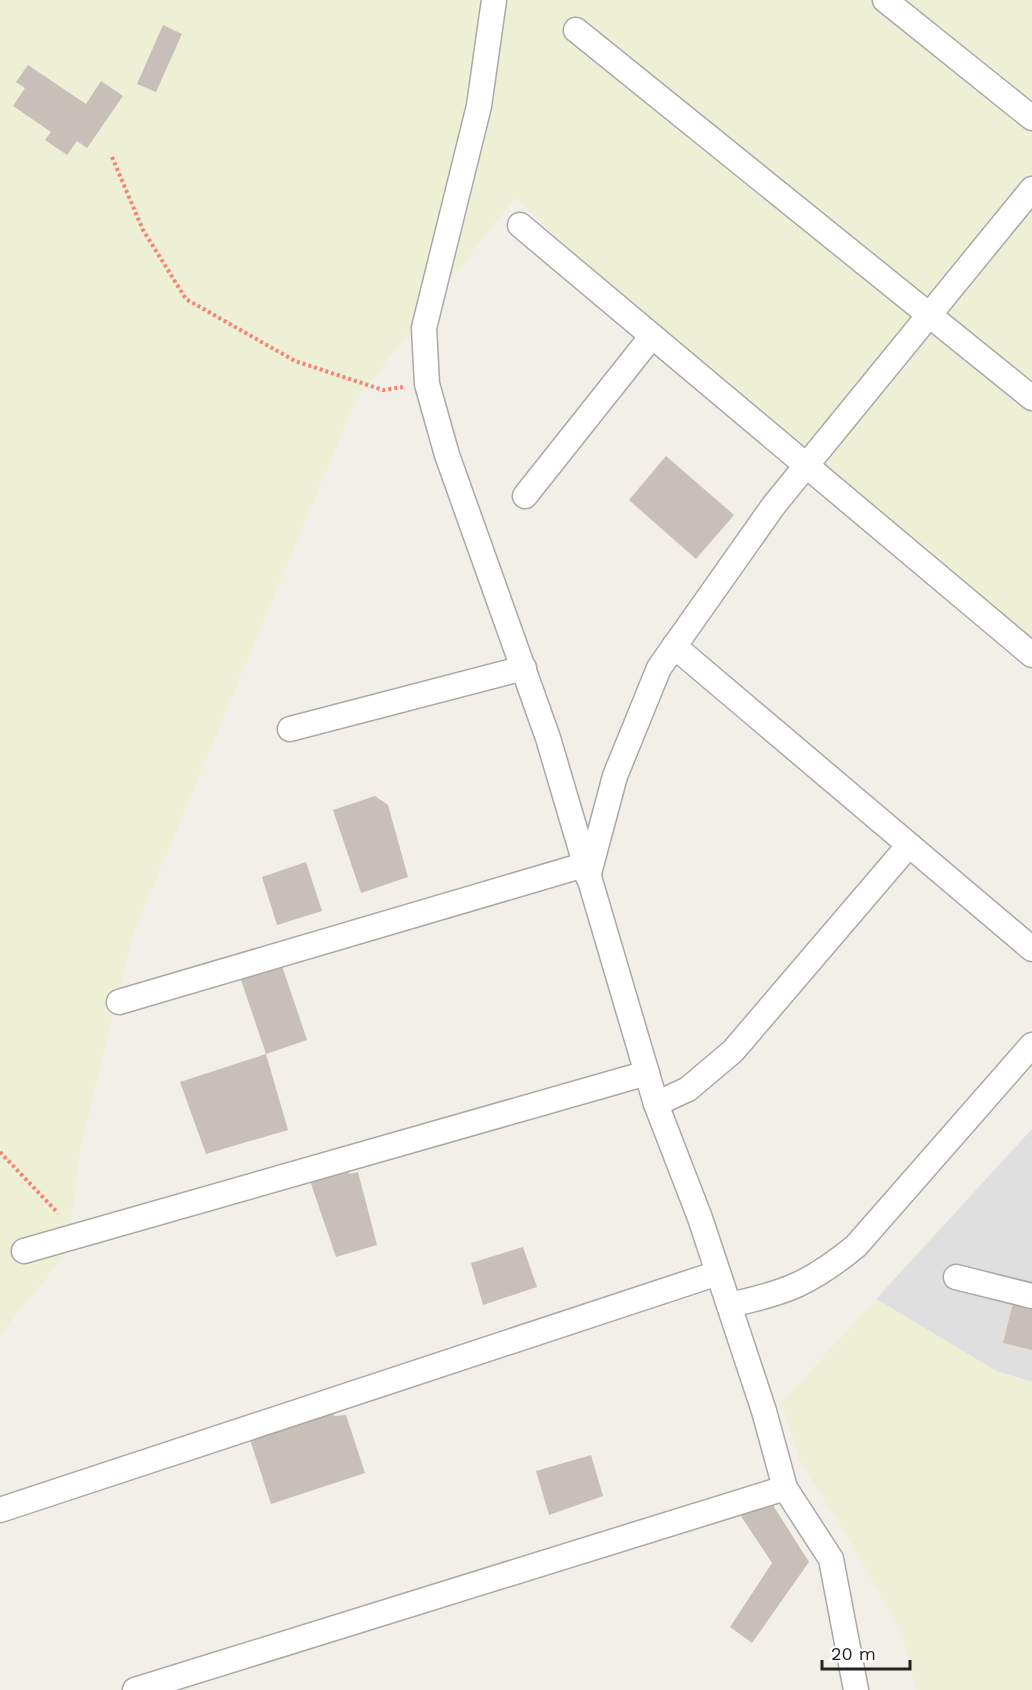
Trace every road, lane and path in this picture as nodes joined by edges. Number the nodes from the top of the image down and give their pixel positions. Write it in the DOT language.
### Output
graph roads {
  1 [pos="494,0"];
  2 [pos="885,0"];
  3 [pos="576,30"];
  4 [pos="1032,118"];
  5 [pos="112,157"];
  6 [pos="1032,189"];
  7 [pos="520,225"];
  8 [pos="929,315"];
  9 [pos="652,336"];
  10 [pos="427,384"];
  11 [pos="1032,398"];
  12 [pos="806,466"];
  13 [pos="525,496"];
  14 [pos="674,646"];
  15 [pos="1032,655"];
  16 [pos="524,668"];
  17 [pos="290,729"];
  18 [pos="909,845"];
  19 [pos="585,872"];
  20 [pos="1032,949"];
  21 [pos="119,1002"];
  22 [pos="1032,1045"];
  23 [pos="647,1073"];
  24 [pos="656,1104"];
  25 [pos="0,1152"];
  26 [pos="79,1235"];
  27 [pos="24,1251"];
  28 [pos="718,1273"];
  29 [pos="956,1277"];
  30 [pos="1032,1296"];
  31 [pos="729,1305"];
  32 [pos="785,1488"];
  33 [pos="0,1510"];
  34 [pos="135,1690"];
  35 [pos="856,1690"];
  1 -- 10 [label="street"];
  2 -- 4 [label="street"];
  3 -- 8 [label="street"];
  5 -- 10 [label="path"];
  6 -- 8 [label="street"];
  7 -- 9 [label="street"];
  8 -- 11 [label="street"];
  8 -- 12 [label="street"];
  9 -- 12 [label="street"];
  9 -- 13 [label="street"];
  10 -- 16 [label="street"];
  12 -- 14 [label="street"];
  12 -- 15 [label="street"];
  14 -- 18 [label="street"];
  14 -- 19 [label="street"];
  16 -- 17 [label="street"];
  16 -- 19 [label="street"];
  18 -- 20 [label="street"];
  18 -- 24 [label="street"];
  19 -- 21 [label="street"];
  19 -- 23 [label="street"];
  22 -- 31 [label="street"];
  23 -- 24 [label="street"];
  23 -- 26 [label="street"];
  24 -- 28 [label="street"];
  25 -- 26 [label="path"];
  26 -- 27 [label="street"];
  28 -- 31 [label="street"];
  28 -- 33 [label="street"];
  29 -- 30 [label="street"];
  31 -- 32 [label="street"];
  32 -- 34 [label="street"];
  32 -- 35 [label="street"];
}
